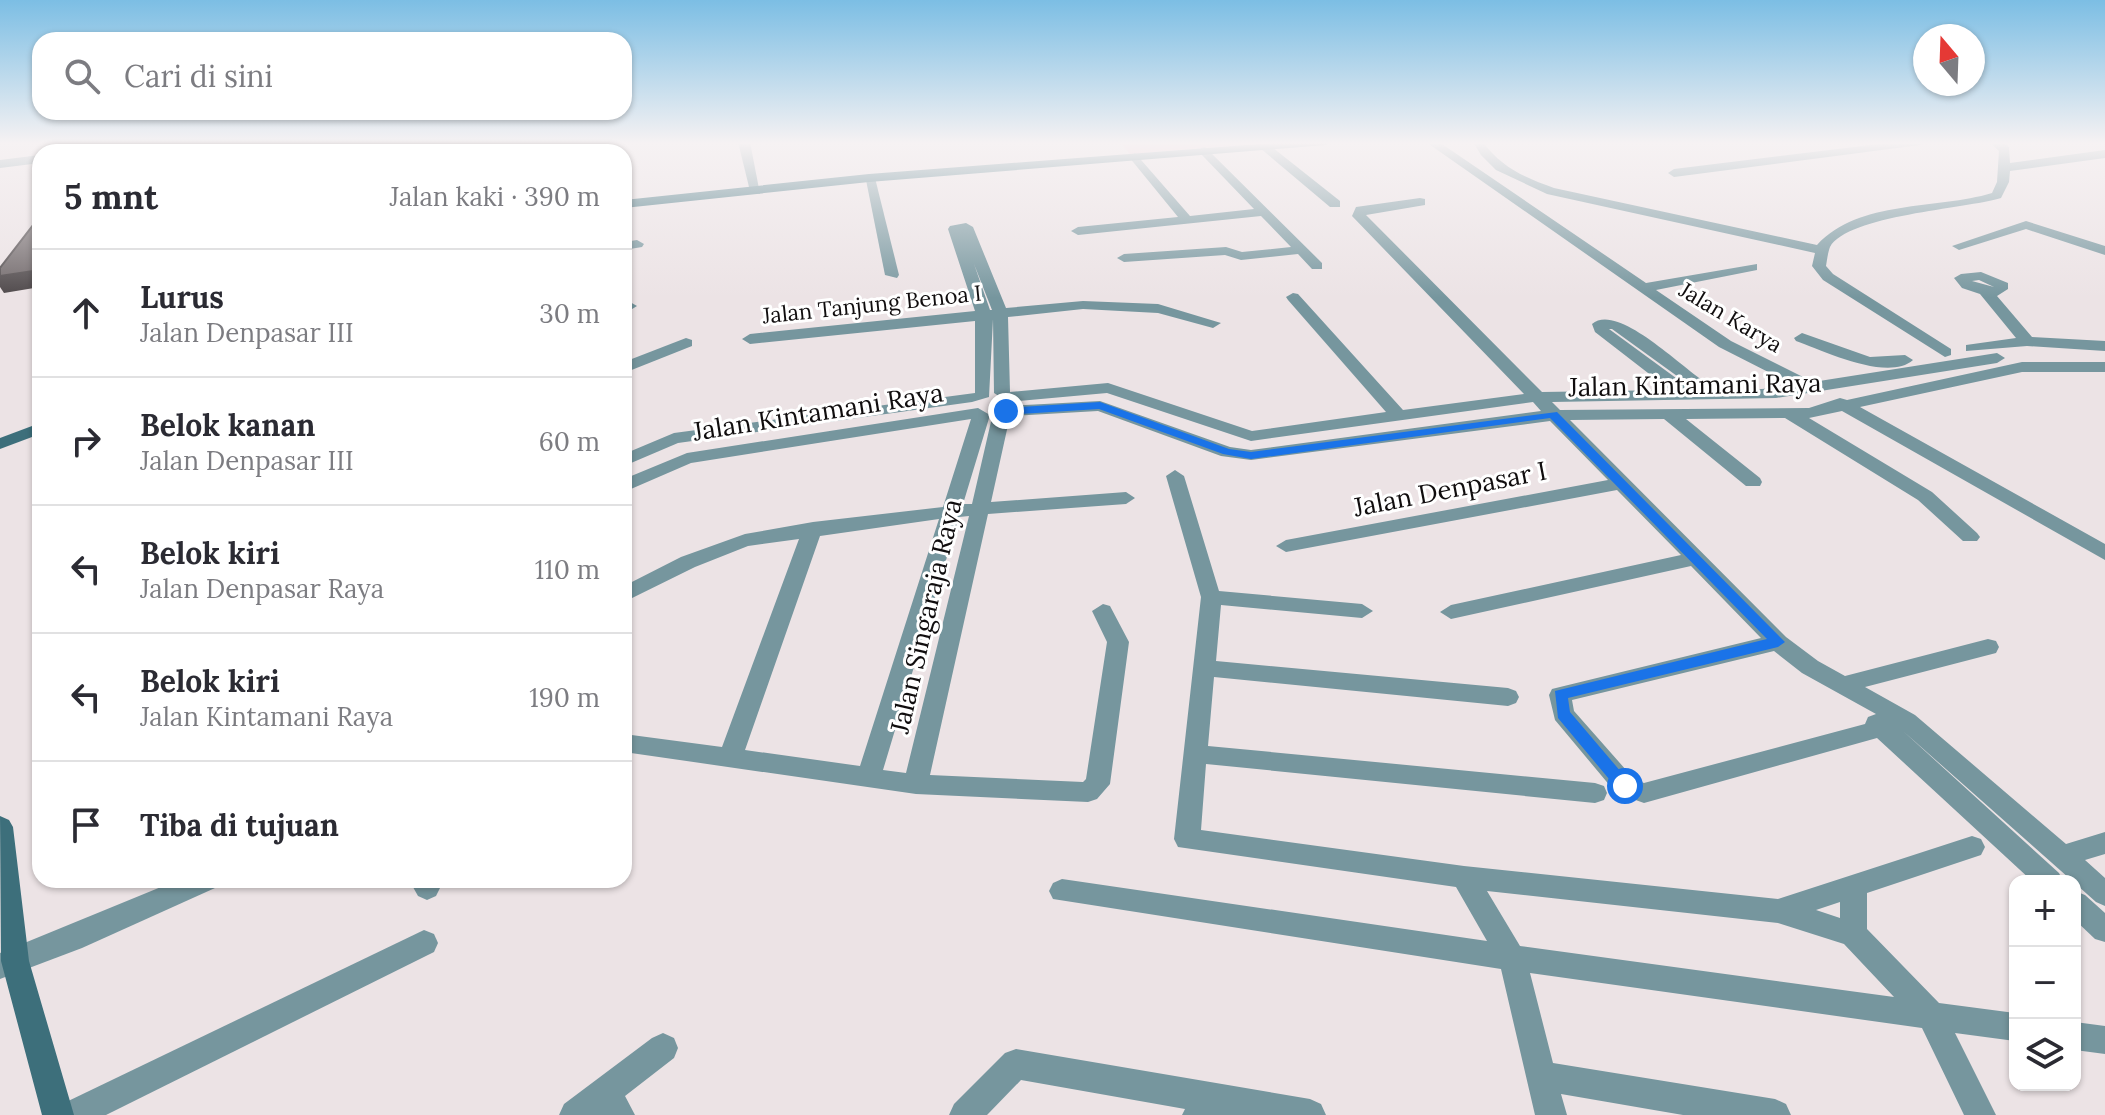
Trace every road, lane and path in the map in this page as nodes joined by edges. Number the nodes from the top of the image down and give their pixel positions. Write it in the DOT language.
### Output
graph roads {
  1 [pos="725,194"];
  2 [pos="873,194"];
  3 [pos="1166,194"];
  4 [pos="1248,194"];
  5 [pos="1323,194"];
  6 [pos="1507,194"];
  7 [pos="1565,194"];
  8 [pos="1996,194"];
  9 [pos="1420,202"];
  10 [pos="632,203"];
  11 [pos="1335,204"];
  12 [pos="1266,212"];
  13 [pos="1187,220"];
  14 [pos="1078,231"];
  15 [pos="1959,246"];
  16 [pos="1301,250"];
  17 [pos="1821,250"];
  18 [pos="2105,251"];
  19 [pos="1124,258"];
  20 [pos="1317,266"];
  21 [pos="1752,267"];
  22 [pos="892,275"];
  23 [pos="1643,288"];
  24 [pos="1985,291"];
  25 [pos="1293,297"];
  26 [pos="991,313"];
  27 [pos="1213,323"];
  28 [pos="1802,338"];
  29 [pos="750,339"];
  30 [pos="2027,341"];
  31 [pos="686,343"];
  32 [pos="2105,346"];
  33 [pos="1945,352"];
  34 [pos="2105,356"];
  35 [pos="632,365"];
  36 [pos="2105,367"];
  37 [pos="1812,389"];
  38 [pos="1709,392"];
  39 [pos="1685,393"];
  40 [pos="1536,397"];
  41 [pos="992,404"];
  42 [pos="1846,406"];
  43 [pos="1666,412"];
  44 [pos="1396,413"];
  45 [pos="1790,414"];
  46 [pos="1553,415"];
  47 [pos="32,431"];
  48 [pos="1235,433"];
  49 [pos="0,444"];
  50 [pos="1227,452"];
  51 [pos="632,457"];
  52 [pos="1175,476"];
  53 [pos="632,482"];
  54 [pos="1753,482"];
  55 [pos="1624,483"];
  56 [pos="1126,498"];
  57 [pos="980,508"];
  58 [pos="954,511"];
  59 [pos="813,528"];
  60 [pos="1970,537"];
  61 [pos="1286,546"];
  62 [pos="2105,553"];
  63 [pos="1699,558"];
  64 [pos="632,591"];
  65 [pos="1211,597"];
  66 [pos="1103,611"];
  67 [pos="1362,611"];
  68 [pos="1451,612"];
  69 [pos="1778,642"];
  70 [pos="911,646"];
  71 [pos="1988,647"];
  72 [pos="947,650"];
  73 [pos="1204,668"];
  74 [pos="1850,690"];
  75 [pos="1508,697"];
  76 [pos="1907,721"];
  77 [pos="1881,730"];
  78 [pos="632,744"];
  79 [pos="1197,754"];
  80 [pos="730,759"];
  81 [pos="868,778"];
  82 [pos="916,784"];
  83 [pos="1595,793"];
  84 [pos="0,827"];
  85 [pos="2105,843"];
  86 [pos="1972,847"];
  87 [pos="2063,856"];
  88 [pos="2043,875"];
  89 [pos="1464,877"];
  90 [pos="1854,886"];
  91 [pos="187,888"];
  92 [pos="1062,891"];
  93 [pos="2105,894"];
  94 [pos="2081,908"];
  95 [pos="1778,911"];
  96 [pos="2105,930"];
  97 [pos="1853,934"];
  98 [pos="424,943"];
  99 [pos="1512,958"];
  100 [pos="8,963"];
  101 [pos="1930,1014"];
  102 [pos="2009,1026"];
  103 [pos="2081,1037"];
  104 [pos="2105,1040"];
  105 [pos="663,1048"];
  106 [pos="1543,1076"];
  107 [pos="612,1104"];
  108 [pos="1241,1104"];
  109 [pos="58,1115"];
  110 [pos="73,1115"];
  111 [pos="575,1115"];
  112 [pos="965,1115"];
  113 [pos="1198,1115"];
  114 [pos="1310,1115"];
  115 [pos="1551,1115"];
  116 [pos="1775,1115"];
  117 [pos="1980,1115"];
  1 -- 10 [label="street"];
  2 -- 22 [label="street"];
  3 -- 13 [label="street"];
  4 -- 12 [label="street"];
  5 -- 11 [label="street"];
  6 -- 23 [label="street, Jalan Karya"];
  7 -- 17 [label="street"];
  8 -- 17 [label="street"];
  9 -- 40 [label="street"];
  12 -- 13 [label="street"];
  12 -- 16 [label="street"];
  13 -- 14 [label="street"];
  15 -- 18 [label="street"];
  16 -- 19 [label="street"];
  16 -- 20 [label="street"];
  17 -- 33 [label="street"];
  21 -- 23 [label="street"];
  23 -- 37 [label="street, Jalan Karya"];
  24 -- 30 [label="street"];
  25 -- 44 [label="street"];
  26 -- 26 [label="street"];
  26 -- 27 [label="street, Jalan Tanjung Benoa I"];
  26 -- 29 [label="street, Jalan Tanjung Benoa I"];
  26 -- 41 [label="street"];
  28 -- 33 [label="street"];
  30 -- 32 [label="street"];
  30 -- 33 [label="street"];
  31 -- 35 [label="street"];
  34 -- 37 [label="street, Jalan Kintamani Raya"];
  36 -- 42 [label="street, Jalan Kintamani Raya"];
  37 -- 38 [label="street, Jalan Kintamani Raya"];
  37 -- 42 [label="street, Jalan Karya"];
  38 -- 39 [label="street, Jalan Kintamani Raya"];
  38 -- 39 [label="street"];
  39 -- 40 [label="street, Jalan Kintamani Raya"];
  40 -- 44 [label="street, Jalan Kintamani Raya"];
  40 -- 46 [label="street"];
  41 -- 48 [label="street, Jalan Kintamani Raya"];
  41 -- 50 [label="street, Jalan Kintamani Raya"];
  41 -- 51 [label="street, Jalan Kintamani Raya"];
  41 -- 53 [label="street, Jalan Kintamani Raya"];
  41 -- 57 [label="street, Jalan Singaraja Raya"];
  41 -- 58 [label="street, Jalan Singaraja Raya"];
  42 -- 45 [label="street, Jalan Kintamani Raya"];
  42 -- 62 [label="street, Jalan Karya"];
  43 -- 45 [label="street, Jalan Kintamani Raya"];
  43 -- 46 [label="street, Jalan Kintamani Raya"];
  43 -- 54 [label="street"];
  44 -- 48 [label="street, Jalan Kintamani Raya"];
  45 -- 60 [label="street"];
  46 -- 50 [label="street, Jalan Kintamani Raya"];
  46 -- 55 [label="street"];
  47 -- 49 [label="street"];
  48 -- 50 [label="street"];
  52 -- 65 [label="street"];
  55 -- 61 [label="street, Jalan Denpasar I"];
  55 -- 63 [label="street"];
  56 -- 57 [label="street"];
  57 -- 58 [label="street"];
  57 -- 72 [label="street, Jalan Singaraja Raya"];
  58 -- 59 [label="street"];
  58 -- 70 [label="street, Jalan Singaraja Raya"];
  59 -- 64 [label="street"];
  59 -- 80 [label="street"];
  63 -- 68 [label="street"];
  63 -- 69 [label="street"];
  65 -- 67 [label="street"];
  65 -- 73 [label="street"];
  66 -- 82 [label="street"];
  69 -- 74 [label="street"];
  69 -- 77 [label="street"];
  70 -- 72 [label="street"];
  70 -- 81 [label="street, Jalan Singaraja Raya"];
  71 -- 74 [label="street"];
  72 -- 82 [label="street, Jalan Singaraja Raya"];
  73 -- 75 [label="street"];
  73 -- 79 [label="street"];
  74 -- 76 [label="street"];
  74 -- 77 [label="street"];
  76 -- 77 [label="street"];
  76 -- 87 [label="street"];
  77 -- 88 [label="street"];
  78 -- 80 [label="street"];
  79 -- 83 [label="street"];
  79 -- 89 [label="street"];
  80 -- 81 [label="street"];
  81 -- 82 [label="street"];
  84 -- 100 [label="street"];
  85 -- 87 [label="street"];
  86 -- 90 [label="street"];
  87 -- 93 [label="street"];
  89 -- 95 [label="street"];
  89 -- 99 [label="street"];
  90 -- 95 [label="street"];
  90 -- 97 [label="street"];
  91 -- 100 [label="street"];
  92 -- 99 [label="street"];
  94 -- 96 [label="street"];
  95 -- 97 [label="street"];
  97 -- 101 [label="street"];
  98 -- 110 [label="street"];
  99 -- 101 [label="street"];
  99 -- 106 [label="street"];
  100 -- 109 [label="street"];
  101 -- 102 [label="street"];
  101 -- 117 [label="street"];
  103 -- 104 [label="street"];
  105 -- 107 [label="street"];
  106 -- 115 [label="street"];
  106 -- 116 [label="street"];
  107 -- 111 [label="street"];
  108 -- 112 [label="street"];
  108 -- 113 [label="street"];
  108 -- 114 [label="street"];
}
